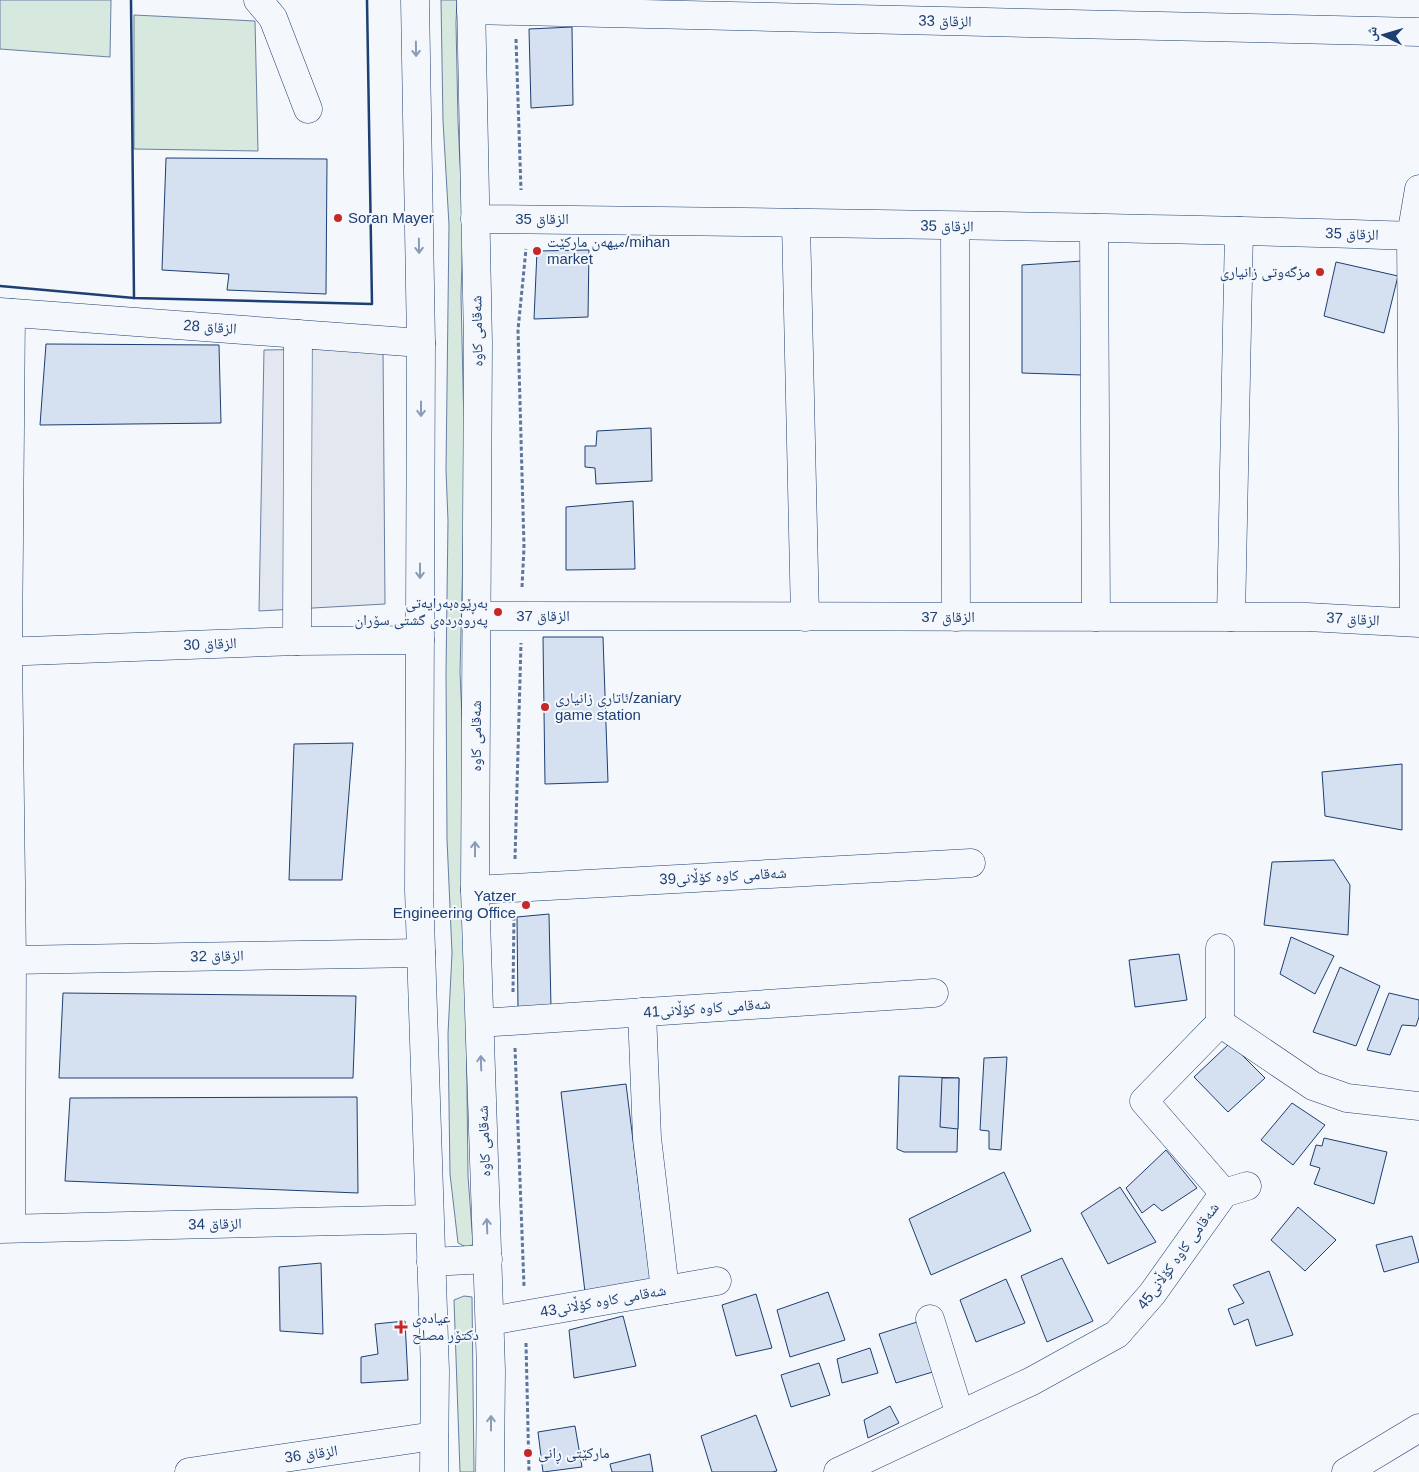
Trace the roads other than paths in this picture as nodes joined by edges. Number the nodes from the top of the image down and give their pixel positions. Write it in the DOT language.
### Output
graph roads {
  1 [pos="258,0"];
  2 [pos="415,0"];
  3 [pos="471,5"];
  4 [pos="738,8"];
  5 [pos="1419,32"];
  6 [pos="308,109"];
  7 [pos="1419,189"];
  8 [pos="475,219"];
  9 [pos="796,223"];
  10 [pos="955,226"];
  11 [pos="1094,228"];
  12 [pos="1239,231"];
  13 [pos="1415,236"];
  14 [pos="6,313"];
  15 [pos="298,334"];
  16 [pos="421,343"];
  17 [pos="476,616"];
  18 [pos="1231,616"];
  19 [pos="806,617"];
  20 [pos="956,617"];
  21 [pos="1096,617"];
  22 [pos="1417,622"];
  23 [pos="420,640"];
  24 [pos="297,641"];
  25 [pos="4,652"];
  26 [pos="971,862"];
  27 [pos="475,890"];
  28 [pos="1220,948"];
  29 [pos="421,952"];
  30 [pos="12,960"];
  31 [pos="934,994"];
  32 [pos="642,1012"];
  33 [pos="480,1022"];
  34 [pos="1220,1023"];
  35 [pos="1419,1106"];
  36 [pos="430,1219"];
  37 [pos="6,1228"];
  38 [pos="488,1259"];
  39 [pos="431,1262"];
  40 [pos="717,1281"];
  41 [pos="665,1290"];
  42 [pos="930,1318"];
  43 [pos="490,1321"];
  44 [pos="960,1415"];
  45 [pos="1419,1428"];
  46 [pos="434,1436"];
  47 [pos="189,1472"];
  48 [pos="434,1472"];
  49 [pos="490,1472"];
  50 [pos="838,1472"];
  51 [pos="1346,1472"];
  1 -- 6 [label="street"];
  2 -- 16 [label="street, one-way"];
  3 -- 4 [label="street, الزقاق 33"];
  3 -- 8 [label="street, شەقامی کاوە"];
  4 -- 5 [label="street, الزقاق 33"];
  7 -- 13 [label="street"];
  8 -- 9 [label="street, الزقاق 35"];
  8 -- 17 [label="street, شەقامی کاوە"];
  9 -- 10 [label="street, الزقاق 35"];
  9 -- 19 [label="street"];
  10 -- 11 [label="street, الزقاق 35"];
  10 -- 20 [label="street"];
  11 -- 12 [label="street, الزقاق 35"];
  11 -- 21 [label="street"];
  12 -- 13 [label="street, الزقاق 35"];
  12 -- 18 [label="street"];
  13 -- 22 [label="street"];
  14 -- 15 [label="street, الزقاق 28"];
  14 -- 25 [label="street"];
  15 -- 16 [label="street, الزقاق 28"];
  15 -- 24 [label="street"];
  16 -- 23 [label="street, one-way"];
  17 -- 19 [label="street, الزقاق 37"];
  27 -- 17 [label="street, شەقامی کاوە, one-way"];
  18 -- 21 [label="street, الزقاق 37"];
  18 -- 22 [label="street, الزقاق 37"];
  19 -- 20 [label="street, الزقاق 37"];
  20 -- 21 [label="street, الزقاق 37"];
  23 -- 24 [label="street, الزقاق 30"];
  23 -- 29 [label="street"];
  24 -- 25 [label="street, الزقاق 30"];
  25 -- 30 [label="street"];
  26 -- 27 [label="street, شەقامی کاوە کۆڵانی39"];
  27 -- 33 [label="street, شەقامی کاوە"];
  28 -- 34 [label="street"];
  29 -- 30 [label="street, الزقاق 32"];
  29 -- 36 [label="street"];
  30 -- 37 [label="street"];
  31 -- 32 [label="street, شەقامی کاوە کۆڵانی41"];
  32 -- 33 [label="street, شەقامی کاوە کۆڵانی41"];
  32 -- 41 [label="street"];
  38 -- 33 [label="street, شەقامی کاوە, one-way"];
  34 -- 35 [label="street"];
  34 -- 44 [label="street, شەقامی کاوە کۆڵانی45"];
  36 -- 37 [label="street, الزقاق 34"];
  36 -- 39 [label="street"];
  38 -- 39 [label="street"];
  38 -- 43 [label="street, شەقامی کاوە"];
  39 -- 46 [label="street"];
  40 -- 41 [label="street, شەقامی کاوە کۆڵانی43"];
  41 -- 43 [label="street, شەقامی کاوە کۆڵانی43"];
  42 -- 44 [label="street"];
  49 -- 43 [label="street, شەقامی کاوە, one-way"];
  44 -- 50 [label="street, شەقامی کاوە کۆڵانی45"];
  45 -- 51 [label="street"];
  46 -- 47 [label="street, الزقاق 36"];
  46 -- 48 [label="street"];
}
